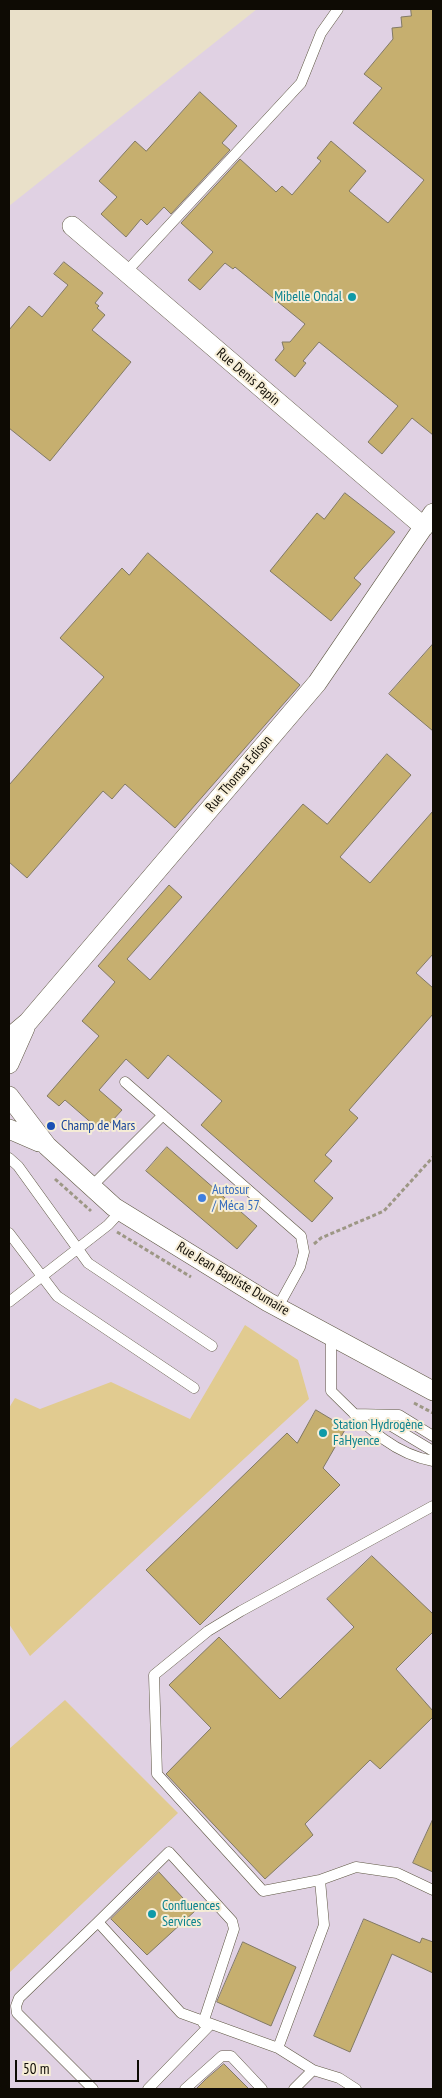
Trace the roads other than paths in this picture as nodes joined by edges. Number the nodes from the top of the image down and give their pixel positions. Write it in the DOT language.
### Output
graph roads {
  1 [pos="338,9"];
  2 [pos="72,226"];
  3 [pos="126,272"];
  4 [pos="428,520"];
  5 [pos="28,1022"];
  6 [pos="9,1038"];
  7 [pos="9,1064"];
  8 [pos="125,1082"];
  9 [pos="9,1096"];
  10 [pos="163,1115"];
  11 [pos="9,1129"];
  12 [pos="47,1146"];
  13 [pos="9,1158"];
  14 [pos="91,1186"];
  15 [pos="121,1211"];
  16 [pos="9,1232"];
  17 [pos="78,1249"];
  18 [pos="42,1276"];
  19 [pos="9,1301"];
  20 [pos="278,1307"];
  21 [pos="331,1336"];
  22 [pos="212,1346"];
  23 [pos="194,1388"];
  24 [pos="433,1391"];
  25 [pos="354,1414"];
  26 [pos="372,1414"];
  27 [pos="433,1436"];
  28 [pos="433,1451"];
  29 [pos="433,1461"];
  30 [pos="433,1506"];
  31 [pos="320,1880"];
  32 [pos="433,1890"];
  33 [pos="98,1922"];
  34 [pos="206,2024"];
  35 [pos="278,2048"];
  36 [pos="313,2070"];
  37 [pos="93,2089"];
  38 [pos="148,2089"];
  39 [pos="185,2089"];
  40 [pos="262,2089"];
  41 [pos="294,2089"];
  42 [pos="356,2089"];
  1 -- 3 [label="lane"];
  2 -- 3 [label="street, Rue Denis Papin"];
  3 -- 4 [label="street, Rue Denis Papin"];
  4 -- 5 [label="street, Rue Thomas Edison"];
  5 -- 6 [label="street, Rue Thomas Edison"];
  5 -- 7 [label="street, Rue Thomas Edison"];
  8 -- 10 [label="lane"];
  9 -- 12 [label="street, Rue Jean Baptiste Dumaire"];
  10 -- 14 [label="lane"];
  10 -- 20 [label="lane"];
  11 -- 12 [label="street, Rue Jean Baptiste Dumaire"];
  12 -- 14 [label="street, Rue Jean Baptiste Dumaire"];
  13 -- 17 [label="lane"];
  14 -- 15 [label="street, Rue Jean Baptiste Dumaire"];
  15 -- 17 [label="lane"];
  15 -- 20 [label="street, Rue Jean Baptiste Dumaire"];
  16 -- 18 [label="lane"];
  17 -- 18 [label="lane"];
  17 -- 22 [label="lane"];
  18 -- 19 [label="lane"];
  18 -- 23 [label="lane"];
  20 -- 21 [label="street, Rue Jean Baptiste Dumaire"];
  21 -- 24 [label="street, Rue Jean Baptiste Dumaire"];
  21 -- 25 [label="lane"];
  25 -- 26 [label="lane"];
  25 -- 29 [label="lane"];
  26 -- 27 [label="lane"];
  26 -- 28 [label="lane"];
  30 -- 31 [label="lane"];
  31 -- 32 [label="lane"];
  31 -- 35 [label="lane"];
  33 -- 34 [label="lane"];
  33 -- 34 [label="lane"];
  33 -- 37 [label="lane"];
  34 -- 35 [label="lane"];
  34 -- 38 [label="lane"];
  35 -- 36 [label="lane"];
  36 -- 41 [label="lane"];
  36 -- 42 [label="lane"];
  39 -- 40 [label="lane"];
}
